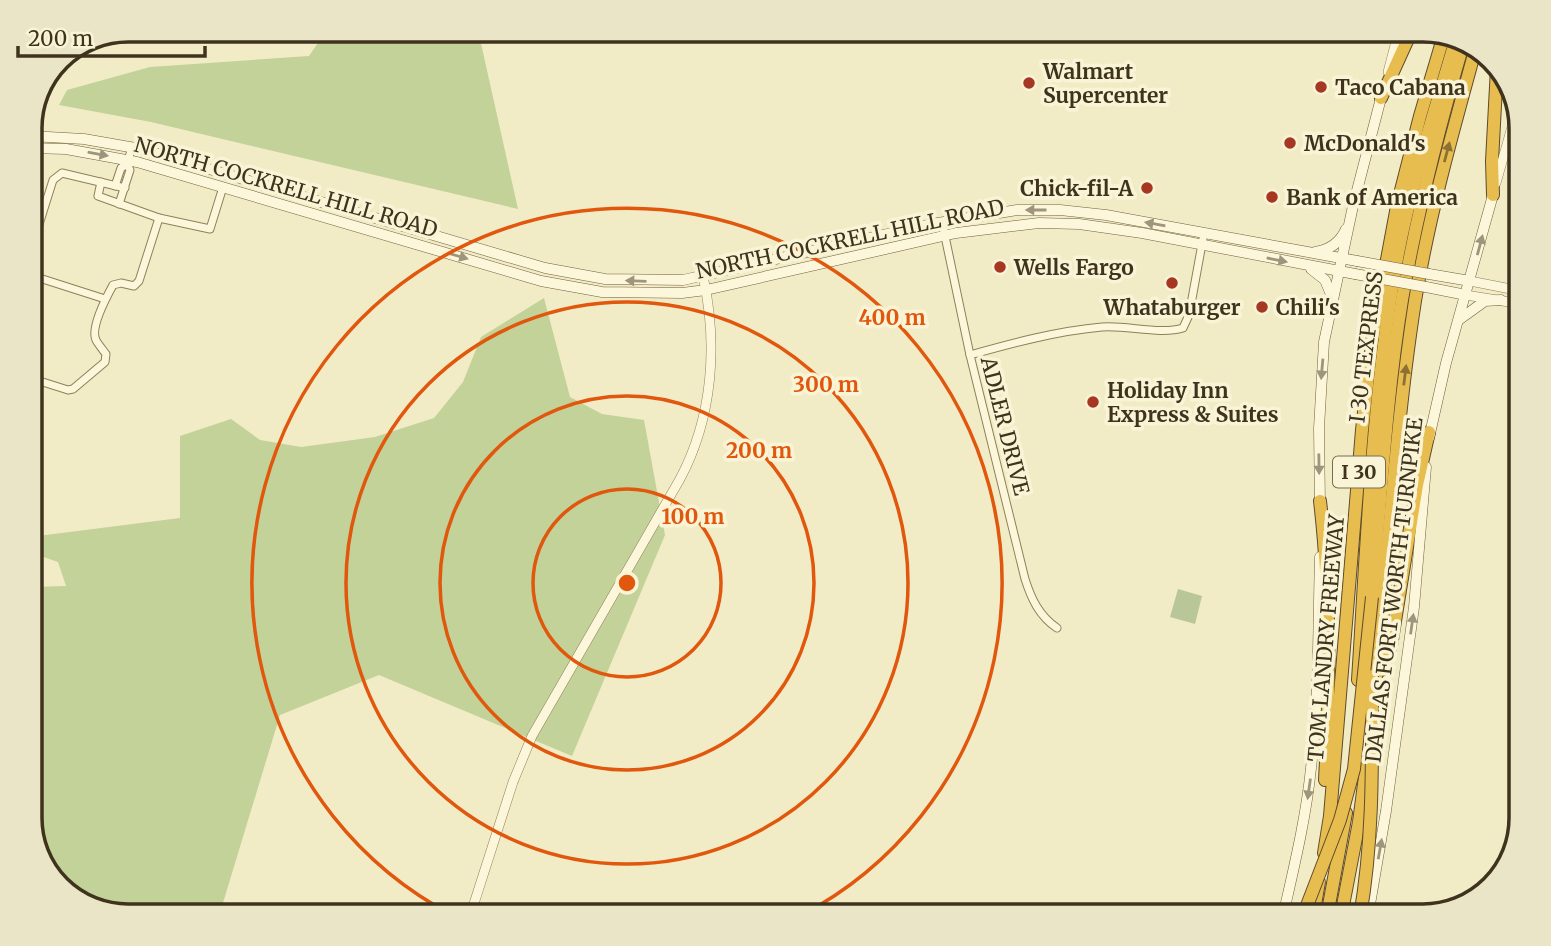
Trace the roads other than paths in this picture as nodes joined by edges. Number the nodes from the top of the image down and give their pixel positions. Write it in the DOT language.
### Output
graph roads {
  1 [pos="1396,42"];
  2 [pos="1407,42"];
  3 [pos="1441,44"];
  4 [pos="1453,48"];
  5 [pos="1461,52"];
  6 [pos="1473,59"];
  7 [pos="1496,84"];
  8 [pos="1381,98"];
  9 [pos="42,137"];
  10 [pos="1509,138"];
  11 [pos="132,147"];
  12 [pos="42,148"];
  13 [pos="127,162"];
  14 [pos="101,182"];
  15 [pos="115,186"];
  16 [pos="223,187"];
  17 [pos="125,188"];
  18 [pos="1493,195"];
  19 [pos="119,204"];
  20 [pos="1080,212"];
  21 [pos="1352,212"];
  22 [pos="42,215"];
  23 [pos="159,218"];
  24 [pos="942,222"];
  25 [pos="1079,224"];
  26 [pos="1204,233"];
  27 [pos="944,235"];
  28 [pos="1202,245"];
  29 [pos="1306,252"];
  30 [pos="1343,258"];
  31 [pos="1304,265"];
  32 [pos="1340,272"];
  33 [pos="703,276"];
  34 [pos="42,279"];
  35 [pos="1470,281"];
  36 [pos="1509,289"];
  37 [pos="706,290"];
  38 [pos="1466,295"];
  39 [pos="106,299"];
  40 [pos="1500,300"];
  41 [pos="1509,302"];
  42 [pos="1333,304"];
  43 [pos="1460,319"];
  44 [pos="970,355"];
  45 [pos="42,382"];
  46 [pos="1429,432"];
  47 [pos="1320,501"];
  48 [pos="1372,597"];
  49 [pos="1056,628"];
  50 [pos="1375,687"];
  51 [pos="1330,816"];
  52 [pos="474,904"];
  53 [pos="1286,904"];
  54 [pos="1308,904"];
  55 [pos="1315,904"];
  56 [pos="1329,904"];
  57 [pos="1343,904"];
  58 [pos="1362,904"];
  59 [pos="1370,904"];
  1 -- 8 [label="street"];
  2 -- 8 [label="highway"];
  3 -- 51 [label="highway, TOM LANDRY FREEWAY / I 30"];
  4 -- 56 [label="highway, I 30 TEXPRESS"];
  5 -- 48 [label="highway"];
  50 -- 6 [label="highway, I 30, one-way"];
  7 -- 18 [label="highway"];
  8 -- 21 [label="main road"];
  9 -- 11 [label="main road, NORTH COCKRELL HILL ROAD"];
  10 -- 18 [label="street, DALLAS FORT WORTH TURNPIKE"];
  11 -- 13 [label="street"];
  33 -- 11 [label="main road, NORTH COCKRELL HILL ROAD, one-way"];
  12 -- 13 [label="main road, NORTH COCKRELL HILL ROAD, one-way"];
  13 -- 15 [label="street"];
  13 -- 16 [label="main road, NORTH COCKRELL HILL ROAD"];
  13 -- 17 [label="street"];
  14 -- 15 [label="street"];
  14 -- 19 [label="street"];
  14 -- 22 [label="street"];
  15 -- 17 [label="street"];
  16 -- 23 [label="street"];
  16 -- 37 [label="main road, NORTH COCKRELL HILL ROAD, one-way"];
  17 -- 19 [label="street"];
  35 -- 18 [label="main road, DALLAS FORT WORTH TURNPIKE, one-way"];
  19 -- 23 [label="street"];
  20 -- 24 [label="main road, NORTH COCKRELL HILL ROAD, one-way"];
  20 -- 25 [label="main road"];
  26 -- 20 [label="main road, NORTH COCKRELL HILL ROAD, one-way"];
  21 -- 29 [label="main road"];
  21 -- 30 [label="main road"];
  23 -- 39 [label="street"];
  24 -- 27 [label="street, ADLER DRIVE"];
  24 -- 33 [label="main road, NORTH COCKRELL HILL ROAD"];
  25 -- 27 [label="main road, NORTH COCKRELL HILL ROAD"];
  25 -- 28 [label="main road, NORTH COCKRELL HILL ROAD"];
  26 -- 28 [label="street"];
  26 -- 29 [label="main road, NORTH COCKRELL HILL ROAD"];
  27 -- 37 [label="main road, NORTH COCKRELL HILL ROAD"];
  27 -- 44 [label="street, ADLER DRIVE"];
  28 -- 31 [label="main road, NORTH COCKRELL HILL ROAD, one-way"];
  28 -- 44 [label="street"];
  29 -- 30 [label="main road, NORTH COCKRELL HILL ROAD"];
  30 -- 32 [label="main road"];
  30 -- 35 [label="main road, NORTH COCKRELL HILL ROAD, bridge"];
  31 -- 32 [label="main road, NORTH COCKRELL HILL ROAD"];
  31 -- 42 [label="main road"];
  32 -- 38 [label="main road, NORTH COCKRELL HILL ROAD, bridge"];
  32 -- 42 [label="main road"];
  33 -- 37 [label="street"];
  34 -- 39 [label="street"];
  35 -- 36 [label="street, NORTH COCKRELL HILL ROAD"];
  35 -- 38 [label="main road, DALLAS FORT WORTH TURNPIKE"];
  37 -- 52 [label="street"];
  38 -- 40 [label="street, NORTH COCKRELL HILL ROAD"];
  38 -- 43 [label="main road, DALLAS FORT WORTH TURNPIKE"];
  39 -- 45 [label="street"];
  40 -- 41 [label="street, NORTH COCKRELL HILL ROAD"];
  40 -- 43 [label="main road"];
  42 -- 47 [label="main road, one-way"];
  43 -- 46 [label="main road, DALLAS FORT WORTH TURNPIKE"];
  44 -- 49 [label="street, ADLER DRIVE"];
  46 -- 50 [label="highway"];
  59 -- 46 [label="main road, DALLAS FORT WORTH TURNPIKE, one-way"];
  47 -- 51 [label="highway"];
  47 -- 53 [label="main road, one-way"];
  48 -- 54 [label="highway, bridge"];
  48 -- 58 [label="highway, bridge"];
  50 -- 57 [label="highway, I 30"];
  51 -- 55 [label="highway, TOM LANDRY FREEWAY / I 30"];
}
